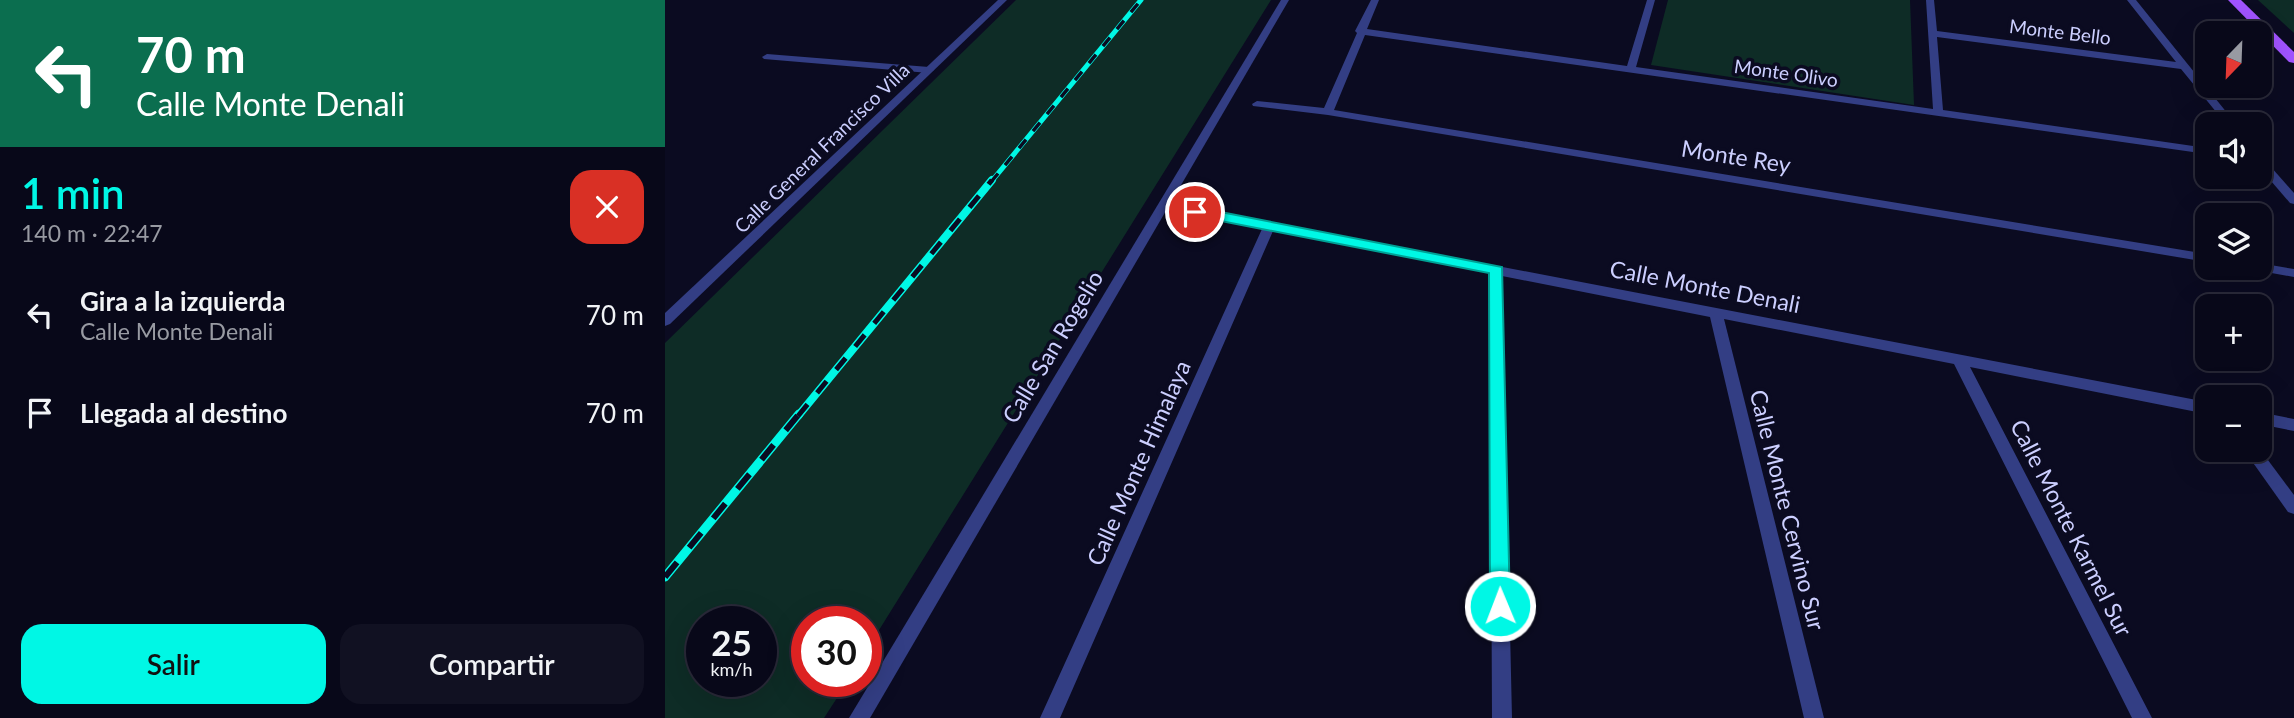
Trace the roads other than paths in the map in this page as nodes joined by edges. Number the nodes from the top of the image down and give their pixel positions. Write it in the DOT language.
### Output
graph roads {
  1 [pos="1003,0"];
  2 [pos="1285,0"];
  3 [pos="1375,0"];
  4 [pos="1651,0"];
  5 [pos="1930,0"];
  6 [pos="2131,0"];
  7 [pos="2234,0"];
  8 [pos="1360,31"];
  9 [pos="1931,33"];
  10 [pos="767,57"];
  11 [pos="2294,59"];
  12 [pos="2185,66"];
  13 [pos="1631,68"];
  14 [pos="929,70"];
  15 [pos="1257,104"];
  16 [pos="1328,112"];
  17 [pos="1938,112"];
  18 [pos="2221,112"];
  19 [pos="2195,149"];
  20 [pos="2272,175"];
  21 [pos="2294,200"];
  22 [pos="1195,212"];
  23 [pos="1269,226"];
  24 [pos="2195,256"];
  25 [pos="2272,269"];
  26 [pos="1496,270"];
  27 [pos="2294,273"];
  28 [pos="1716,313"];
  29 [pos="665,321"];
  30 [pos="1959,360"];
  31 [pos="2195,406"];
  32 [pos="2272,421"];
  33 [pos="2294,425"];
  34 [pos="2261,462"];
  35 [pos="2294,507"];
  36 [pos="859,718"];
  37 [pos="1050,718"];
  38 [pos="1502,718"];
  39 [pos="1814,718"];
  40 [pos="2142,718"];
  1 -- 14 [label="street, Calle General Francisco Villa"];
  2 -- 36 [label="street, Calle San Rogelio"];
  3 -- 8 [label="street"];
  4 -- 13 [label="street"];
  5 -- 9 [label="street"];
  6 -- 12 [label="street"];
  7 -- 11 [label="main road"];
  8 -- 13 [label="street, Monte Olivo"];
  8 -- 16 [label="street"];
  9 -- 12 [label="street, Monte Bello"];
  9 -- 17 [label="street"];
  10 -- 14 [label="street"];
  12 -- 18 [label="street"];
  13 -- 17 [label="street, Monte Olivo"];
  14 -- 29 [label="street, Calle General Francisco Villa"];
  15 -- 16 [label="street, Monte Rey"];
  16 -- 24 [label="street, Monte Rey"];
  17 -- 19 [label="street, Monte Olivo"];
  20 -- 21 [label="street"];
  22 -- 23 [label="street, Calle Monte Denali"];
  23 -- 26 [label="street, Calle Monte Denali"];
  23 -- 37 [label="street, Calle Monte Himalaya"];
  25 -- 27 [label="street"];
  26 -- 28 [label="street, Calle Monte Denali"];
  26 -- 38 [label="street"];
  28 -- 30 [label="street, Calle Monte Denali"];
  28 -- 39 [label="street, Calle Monte Cervino Sur"];
  30 -- 31 [label="street, Calle Monte Denali"];
  30 -- 40 [label="street, Calle Monte Karmel Sur"];
  32 -- 33 [label="street"];
  34 -- 35 [label="street"];
}
